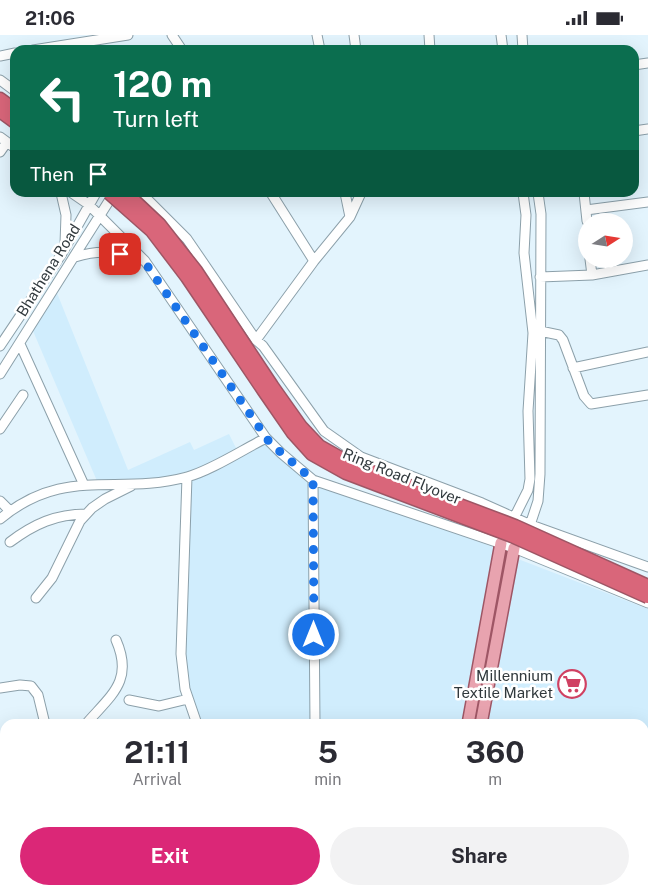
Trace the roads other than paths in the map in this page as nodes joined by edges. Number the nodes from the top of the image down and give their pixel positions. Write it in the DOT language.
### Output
graph roads {
  1 [pos="128,35"];
  2 [pos="65,45"];
  3 [pos="7,143"];
  4 [pos="0,152"];
  5 [pos="62,197"];
  6 [pos="78,197"];
  7 [pos="93,197"];
  8 [pos="111,197"];
  9 [pos="114,197"];
  10 [pos="130,197"];
  11 [pos="145,197"];
  12 [pos="274,197"];
  13 [pos="346,197"];
  14 [pos="359,197"];
  15 [pos="524,197"];
  16 [pos="538,197"];
  17 [pos="584,197"];
  18 [pos="648,202"];
  19 [pos="88,204"];
  20 [pos="586,210"];
  21 [pos="586,213"];
  22 [pos="99,216"];
  23 [pos="350,217"];
  24 [pos="65,247"];
  25 [pos="75,257"];
  26 [pos="144,261"];
  27 [pos="314,261"];
  28 [pos="648,265"];
  29 [pos="591,268"];
  30 [pos="592,275"];
  31 [pos="540,277"];
  32 [pos="540,331"];
  33 [pos="256,340"];
  34 [pos="20,344"];
  35 [pos="0,346"];
  36 [pos="648,352"];
  37 [pos="573,368"];
  38 [pos="0,375"];
  39 [pos="23,395"];
  40 [pos="648,395"];
  41 [pos="0,429"];
  42 [pos="266,438"];
  43 [pos="188,477"];
  44 [pos="313,480"];
  45 [pos="84,485"];
  46 [pos="133,485"];
  47 [pos="0,501"];
  48 [pos="10,511"];
  49 [pos="86,514"];
  50 [pos="515,517"];
  51 [pos="0,519"];
  52 [pos="531,525"];
  53 [pos="10,542"];
  54 [pos="501,543"];
  55 [pos="514,548"];
  56 [pos="648,567"];
  57 [pos="648,586"];
  58 [pos="648,597"];
  59 [pos="36,598"];
  60 [pos="648,603"];
  61 [pos="116,640"];
  62 [pos="0,688"];
  63 [pos="188,699"];
  64 [pos="129,700"];
  65 [pos="44,719"];
  66 [pos="90,719"];
  67 [pos="194,719"];
  68 [pos="315,719"];
  69 [pos="469,719"];
  70 [pos="482,719"];
  1 -- 2 [label="street"];
  3 -- 4 [label="street"];
  5 -- 24 [label="street"];
  6 -- 19 [label="street"];
  7 -- 19 [label="street, Bhathena Road"];
  8 -- 22 [label="street"];
  9 -- 58 [label="highway, Ring Road Flyover, bridge"];
  10 -- 57 [label="highway, Ring Road Flyover, bridge"];
  11 -- 33 [label="street"];
  12 -- 27 [label="street"];
  13 -- 23 [label="street"];
  14 -- 23 [label="street"];
  15 -- 50 [label="street"];
  16 -- 31 [label="street"];
  17 -- 20 [label="street"];
  18 -- 20 [label="street"];
  19 -- 22 [label="street"];
  19 -- 24 [label="street, Bhathena Road"];
  20 -- 21 [label="street"];
  22 -- 25 [label="street"];
  22 -- 26 [label="street"];
  23 -- 27 [label="street"];
  24 -- 35 [label="street, Bhathena Road"];
  25 -- 26 [label="street"];
  25 -- 34 [label="street"];
  26 -- 42 [label="street"];
  27 -- 33 [label="street"];
  28 -- 30 [label="street"];
  29 -- 30 [label="street"];
  30 -- 31 [label="street"];
  31 -- 32 [label="street"];
  32 -- 37 [label="street"];
  32 -- 52 [label="street"];
  33 -- 50 [label="street"];
  34 -- 38 [label="street"];
  34 -- 45 [label="street"];
  36 -- 37 [label="street"];
  37 -- 40 [label="street"];
  39 -- 41 [label="street"];
  42 -- 43 [label="street"];
  42 -- 44 [label="street"];
  43 -- 46 [label="street"];
  43 -- 63 [label="street"];
  44 -- 54 [label="street"];
  44 -- 68 [label="street"];
  45 -- 46 [label="street"];
  45 -- 48 [label="street"];
  46 -- 49 [label="street"];
  47 -- 48 [label="street"];
  48 -- 51 [label="street"];
  49 -- 53 [label="street"];
  49 -- 59 [label="street"];
  50 -- 52 [label="street"];
  50 -- 54 [label="street"];
  52 -- 55 [label="street"];
  52 -- 56 [label="street"];
  54 -- 55 [label="street"];
  54 -- 69 [label="main road"];
  55 -- 60 [label="street"];
  55 -- 70 [label="main road"];
  61 -- 66 [label="street"];
  62 -- 65 [label="street"];
  63 -- 64 [label="street"];
  63 -- 67 [label="street"];
}
